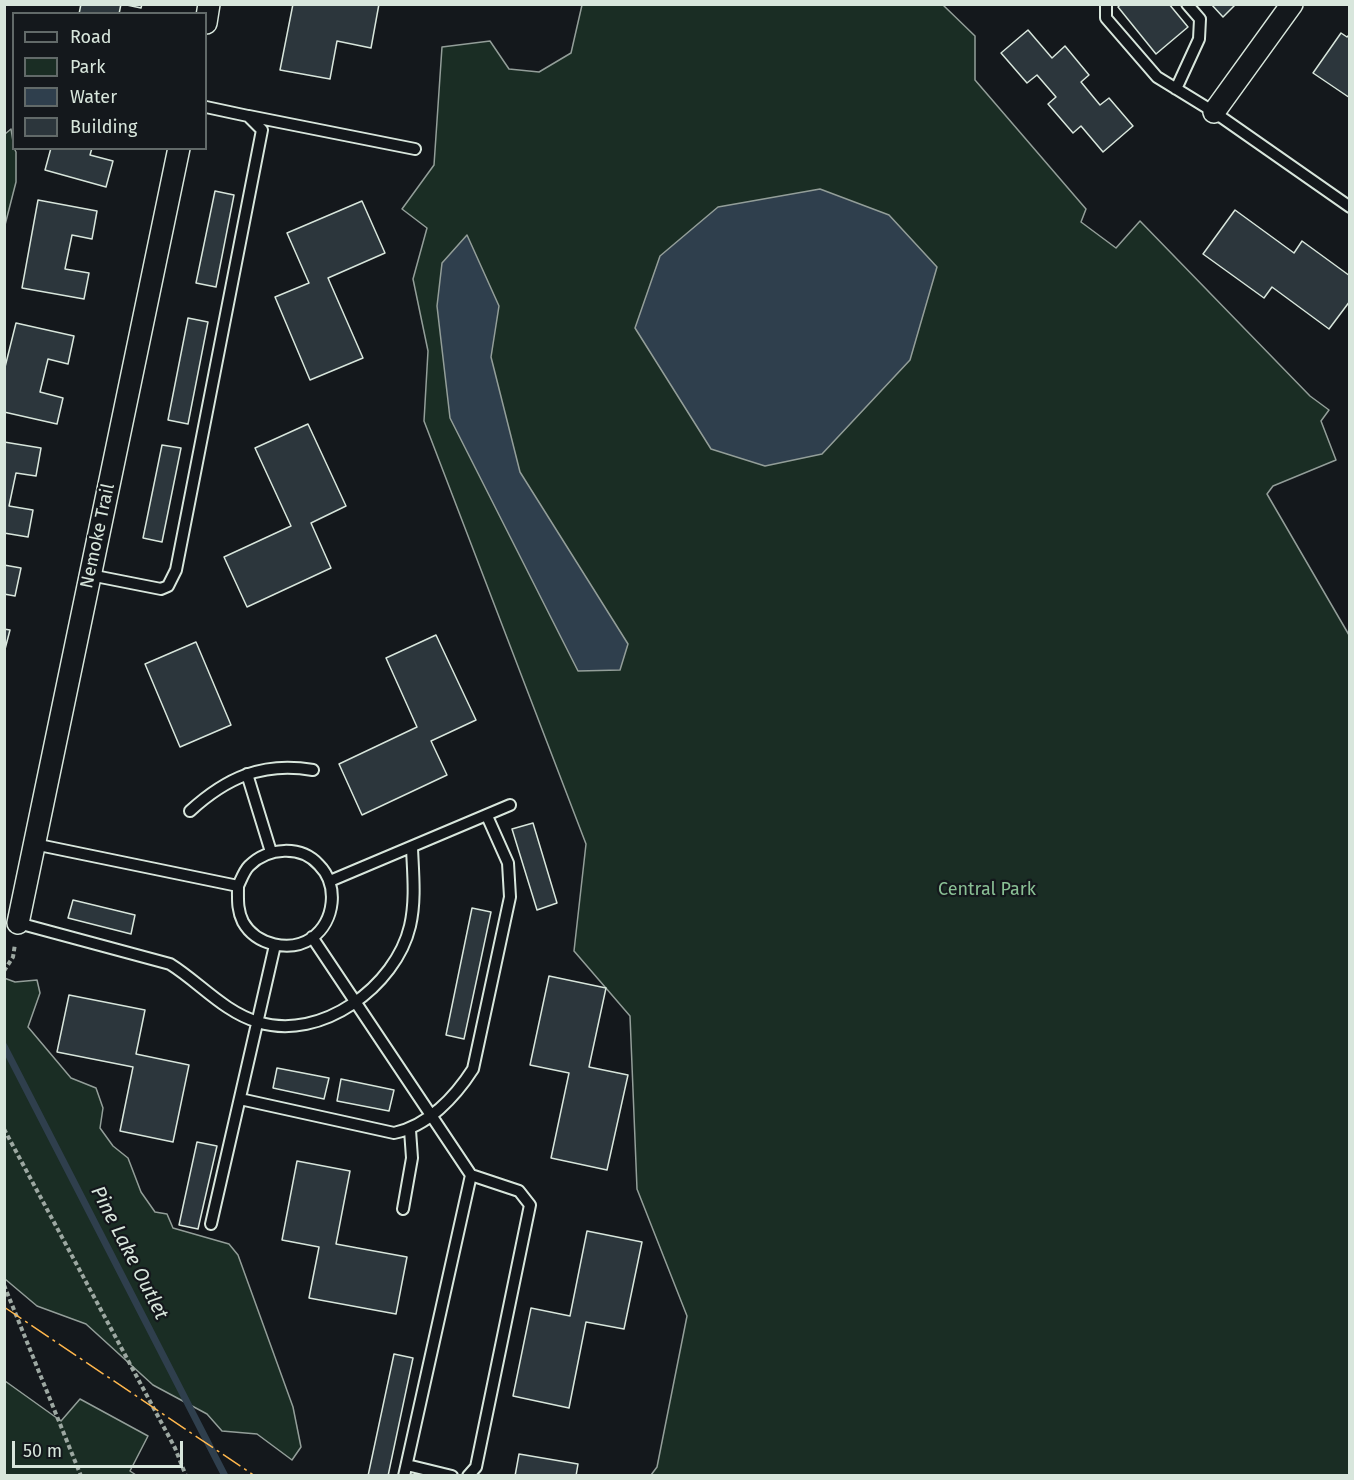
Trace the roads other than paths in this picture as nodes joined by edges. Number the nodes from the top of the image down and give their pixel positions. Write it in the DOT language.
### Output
graph roads {
  1 [pos="1106,4"];
  2 [pos="1187,4"];
  3 [pos="1292,4"];
  4 [pos="1176,89"];
  5 [pos="207,106"];
  6 [pos="1214,112"];
  7 [pos="248,116"];
  8 [pos="415,149"];
  9 [pos="179,150"];
  10 [pos="1350,207"];
  11 [pos="90,575"];
  12 [pos="313,770"];
  13 [pos="247,774"];
  14 [pos="510,805"];
  15 [pos="189,811"];
  16 [pos="487,816"];
  17 [pos="34,844"];
  18 [pos="412,848"];
  19 [pos="271,852"];
  20 [pos="330,881"];
  21 [pos="238,886"];
  22 [pos="18,923"];
  23 [pos="312,938"];
  24 [pos="275,945"];
  25 [pos="354,1002"];
  26 [pos="258,1022"];
  27 [pos="240,1099"];
  28 [pos="432,1114"];
  29 [pos="410,1130"];
  30 [pos="471,1175"];
  31 [pos="403,1209"];
  32 [pos="211,1224"];
  33 [pos="405,1470"];
  34 [pos="452,1476"];
  35 [pos="468,1476"];
  1 -- 4 [label="lane"];
  2 -- 4 [label="lane"];
  3 -- 6 [label="street"];
  4 -- 6 [label="lane"];
  5 -- 7 [label="lane"];
  6 -- 10 [label="lane"];
  7 -- 8 [label="lane"];
  7 -- 11 [label="lane"];
  9 -- 11 [label="street, Nemoke Trail"];
  11 -- 17 [label="street, Nemoke Trail"];
  12 -- 13 [label="lane"];
  13 -- 15 [label="lane"];
  13 -- 19 [label="lane"];
  14 -- 16 [label="lane"];
  16 -- 18 [label="lane"];
  16 -- 28 [label="lane"];
  17 -- 21 [label="lane"];
  17 -- 22 [label="street, Nemoke Trail"];
  18 -- 20 [label="lane"];
  18 -- 25 [label="lane"];
  19 -- 20 [label="lane"];
  19 -- 21 [label="lane"];
  20 -- 23 [label="lane"];
  21 -- 24 [label="lane"];
  22 -- 26 [label="lane"];
  23 -- 24 [label="lane"];
  23 -- 25 [label="lane"];
  24 -- 26 [label="lane"];
  25 -- 26 [label="lane"];
  25 -- 28 [label="lane"];
  26 -- 27 [label="lane"];
  27 -- 29 [label="lane"];
  27 -- 32 [label="lane"];
  28 -- 29 [label="lane"];
  28 -- 30 [label="lane"];
  29 -- 31 [label="lane"];
  30 -- 33 [label="lane"];
  30 -- 35 [label="lane"];
  33 -- 34 [label="lane"];
}
